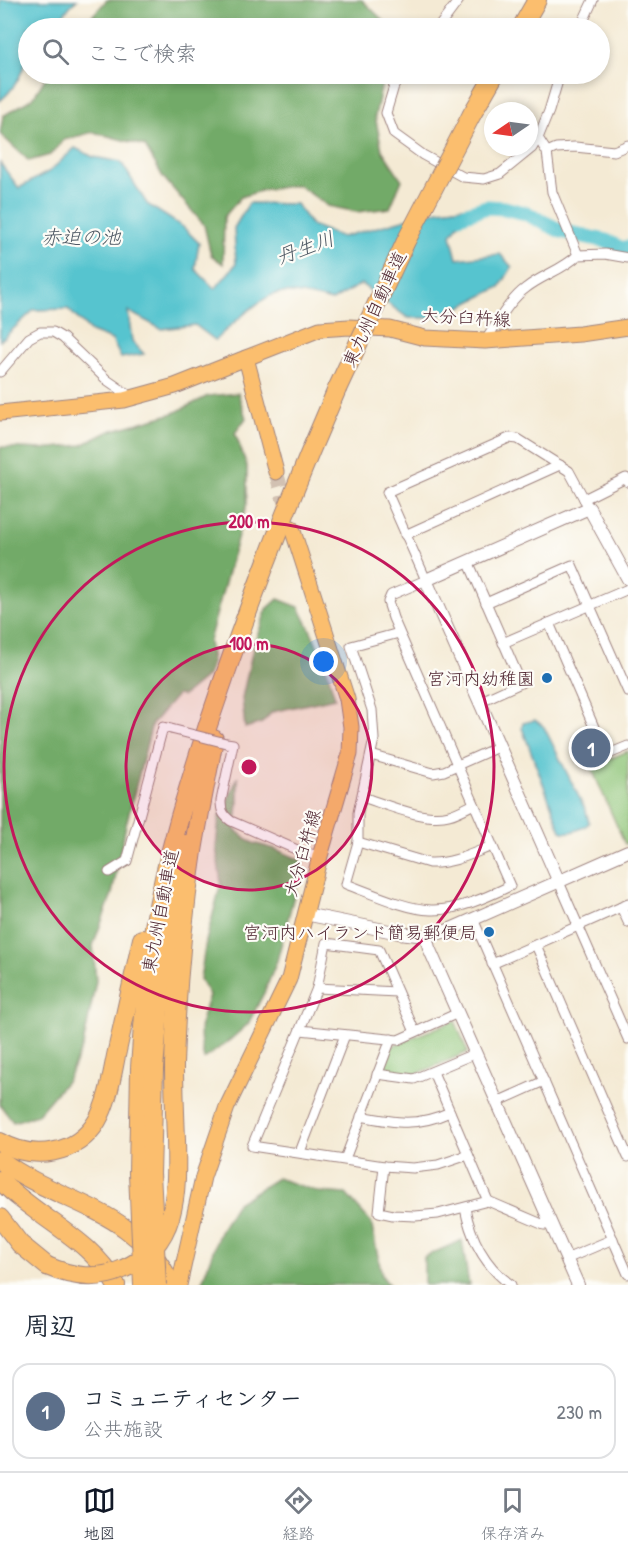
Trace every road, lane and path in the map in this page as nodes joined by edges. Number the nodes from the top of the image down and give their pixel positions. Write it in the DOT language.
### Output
graph roads {
  1 [pos="459,0"];
  2 [pos="537,0"];
  3 [pos="592,0"];
  4 [pos="446,18"];
  5 [pos="527,18"];
  6 [pos="584,18"];
  7 [pos="396,84"];
  8 [pos="489,84"];
  9 [pos="557,84"];
  10 [pos="538,138"];
  11 [pos="628,145"];
  12 [pos="547,152"];
  13 [pos="522,156"];
  14 [pos="578,253"];
  15 [pos="628,258"];
  16 [pos="628,327"];
  17 [pos="485,341"];
  18 [pos="246,358"];
  19 [pos="0,372"];
  20 [pos="133,398"];
  21 [pos="0,413"];
  22 [pos="560,465"];
  23 [pos="276,472"];
  24 [pos="628,482"];
  25 [pos="586,503"];
  26 [pos="292,528"];
  27 [pos="405,535"];
  28 [pos="271,552"];
  29 [pos="468,561"];
  30 [pos="628,579"];
  31 [pos="426,580"];
  32 [pos="628,589"];
  33 [pos="249,603"];
  34 [pos="486,603"];
  35 [pos="589,606"];
  36 [pos="549,623"];
  37 [pos="399,633"];
  38 [pos="503,643"];
  39 [pos="628,692"];
  40 [pos="479,702"];
  41 [pos="216,726"];
  42 [pos="628,746"];
  43 [pos="498,747"];
  44 [pos="371,755"];
  45 [pos="457,765"];
  46 [pos="362,797"];
  47 [pos="474,804"];
  48 [pos="358,842"];
  49 [pos="492,846"];
  50 [pos="628,851"];
  51 [pos="320,856"];
  52 [pos="109,872"];
  53 [pos="559,882"];
  54 [pos="625,905"];
  55 [pos="305,914"];
  56 [pos="473,919"];
  57 [pos="628,922"];
  58 [pos="578,926"];
  59 [pos="426,936"];
  60 [pos="536,945"];
  61 [pos="492,964"];
  62 [pos="317,988"];
  63 [pos="397,992"];
  64 [pos="458,1013"];
  65 [pos="300,1030"];
  66 [pos="415,1032"];
  67 [pos="345,1035"];
  68 [pos="390,1039"];
  69 [pos="628,1040"];
  70 [pos="476,1053"];
  71 [pos="147,1068"];
  72 [pos="433,1072"];
  73 [pos="377,1074"];
  74 [pos="544,1081"];
  75 [pos="497,1102"];
  76 [pos="450,1112"];
  77 [pos="361,1116"];
  78 [pos="0,1142"];
  79 [pos="300,1152"];
  80 [pos="468,1155"];
  81 [pos="628,1157"];
  82 [pos="345,1159"];
  83 [pos="0,1160"];
  84 [pos="384,1166"];
  85 [pos="0,1180"];
  86 [pos="488,1201"];
  87 [pos="465,1208"];
  88 [pos="0,1218"];
  89 [pos="551,1225"];
  90 [pos="613,1239"];
  91 [pos="566,1259"];
  92 [pos="628,1274"];
  93 [pos="169,1283"];
  94 [pos="116,1285"];
  95 [pos="143,1285"];
  96 [pos="512,1285"];
  97 [pos="578,1285"];
  1 -- 4 [label="street"];
  2 -- 5 [label="highway"];
  3 -- 6 [label="street"];
  7 -- 13 [label="street"];
  8 -- 28 [label="highway, 東九州自動車道, bridge"];
  9 -- 10 [label="street"];
  10 -- 12 [label="street"];
  11 -- 12 [label="street"];
  12 -- 14 [label="street"];
  14 -- 15 [label="street"];
  14 -- 17 [label="street"];
  16 -- 17 [label="main road, 大分臼杵線"];
  17 -- 18 [label="main road, 大分臼杵線"];
  18 -- 20 [label="main road, 大分臼杵線"];
  18 -- 23 [label="main road"];
  19 -- 20 [label="street"];
  20 -- 21 [label="main road, 大分臼杵線"];
  22 -- 25 [label="street"];
  22 -- 27 [label="street"];
  22 -- 27 [label="street"];
  24 -- 25 [label="street"];
  25 -- 29 [label="street"];
  25 -- 30 [label="street"];
  26 -- 51 [label="main road, 大分臼杵線"];
  27 -- 31 [label="street"];
  28 -- 33 [label="highway, 東九州自動車道"];
  28 -- 41 [label="highway, 東九州自動車道"];
  29 -- 31 [label="street"];
  29 -- 34 [label="street"];
  31 -- 37 [label="street"];
  31 -- 40 [label="street"];
  32 -- 35 [label="street"];
  33 -- 71 [label="highway, 東九州自動車道"];
  33 -- 78 [label="highway"];
  34 -- 35 [label="street"];
  34 -- 38 [label="street"];
  35 -- 36 [label="street"];
  35 -- 39 [label="street"];
  36 -- 38 [label="street"];
  36 -- 42 [label="street"];
  37 -- 44 [label="street"];
  37 -- 45 [label="street"];
  38 -- 40 [label="street"];
  40 -- 43 [label="street"];
  41 -- 71 [label="highway, 東九州自動車道"];
  41 -- 88 [label="highway, bridge"];
  43 -- 45 [label="street"];
  43 -- 53 [label="street"];
  44 -- 45 [label="street"];
  44 -- 46 [label="street"];
  45 -- 47 [label="street"];
  46 -- 47 [label="street"];
  46 -- 48 [label="street"];
  47 -- 49 [label="street"];
  48 -- 49 [label="street"];
  48 -- 49 [label="street"];
  50 -- 53 [label="street"];
  51 -- 52 [label="street, bridge"];
  51 -- 55 [label="main road, 大分臼杵線"];
  53 -- 56 [label="street"];
  53 -- 58 [label="street"];
  54 -- 57 [label="street"];
  54 -- 58 [label="street"];
  55 -- 59 [label="street"];
  55 -- 93 [label="main road, 大分臼杵線"];
  56 -- 59 [label="street"];
  56 -- 61 [label="street"];
  58 -- 60 [label="street"];
  58 -- 69 [label="street"];
  59 -- 64 [label="street"];
  60 -- 61 [label="street"];
  60 -- 81 [label="street"];
  61 -- 74 [label="street"];
  62 -- 63 [label="street"];
  62 -- 63 [label="street"];
  62 -- 65 [label="street"];
  63 -- 66 [label="street"];
  64 -- 66 [label="street"];
  64 -- 70 [label="street"];
  65 -- 67 [label="street"];
  65 -- 79 [label="street"];
  66 -- 68 [label="street"];
  67 -- 68 [label="street"];
  67 -- 79 [label="street"];
  68 -- 73 [label="street"];
  70 -- 72 [label="street"];
  70 -- 75 [label="street"];
  71 -- 93 [label="highway, 東九州自動車道, bridge"];
  71 -- 95 [label="highway, 東九州自動車道, bridge"];
  72 -- 73 [label="street"];
  72 -- 76 [label="street"];
  73 -- 77 [label="street"];
  74 -- 75 [label="street"];
  74 -- 90 [label="street"];
  75 -- 89 [label="street"];
  76 -- 77 [label="street"];
  76 -- 80 [label="street"];
  77 -- 82 [label="street"];
  79 -- 82 [label="street"];
  80 -- 84 [label="street"];
  80 -- 86 [label="street"];
  82 -- 84 [label="street"];
  83 -- 93 [label="highway"];
  84 -- 87 [label="street"];
  85 -- 94 [label="highway"];
  86 -- 87 [label="street"];
  86 -- 89 [label="street"];
  87 -- 96 [label="street"];
  89 -- 91 [label="street"];
  90 -- 91 [label="street"];
  90 -- 92 [label="street"];
  91 -- 97 [label="street"];
}
